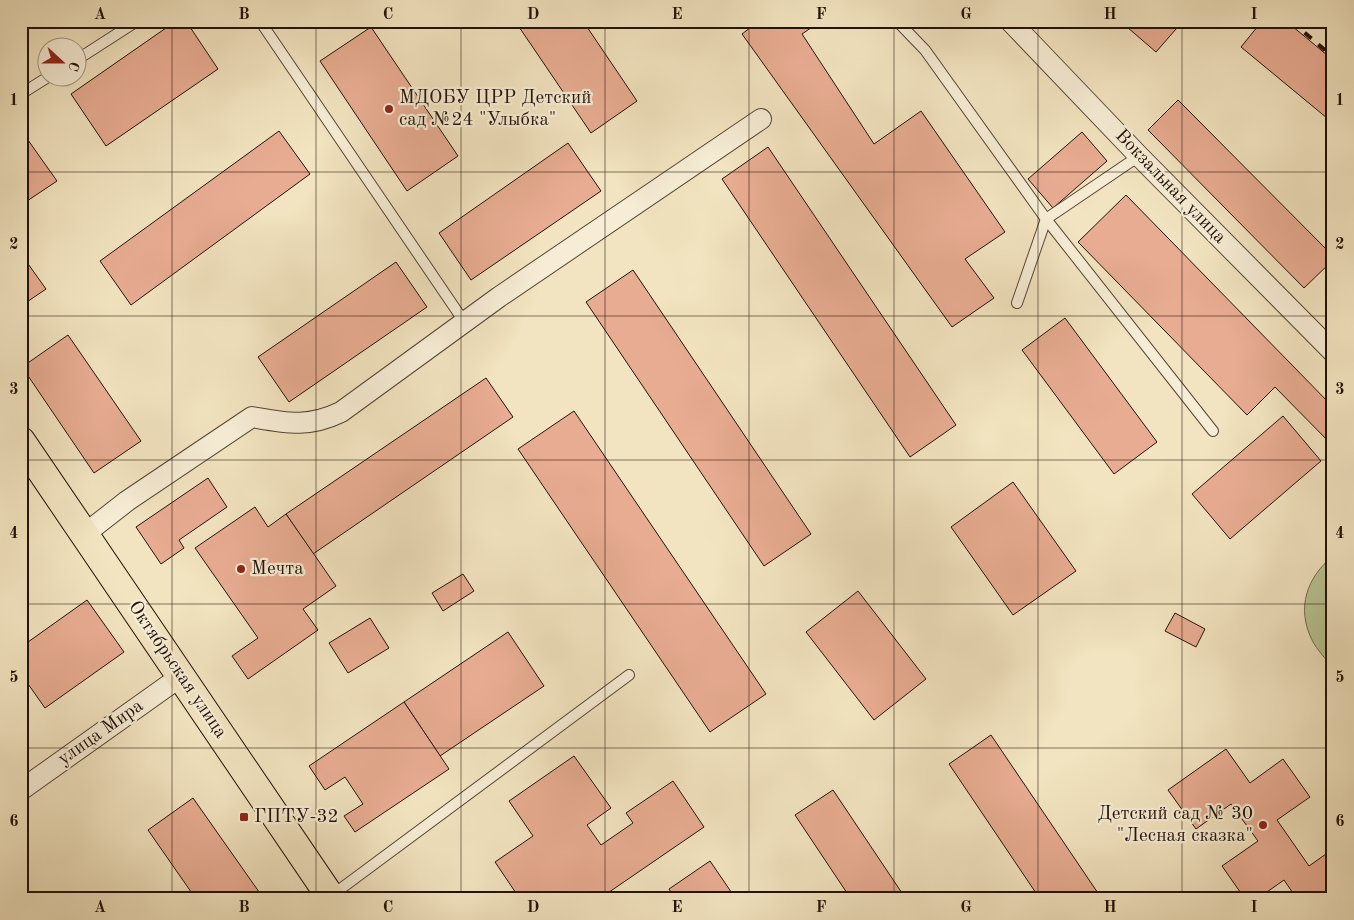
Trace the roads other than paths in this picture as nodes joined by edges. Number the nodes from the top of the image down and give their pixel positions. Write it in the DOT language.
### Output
graph roads {
  1 [pos="137,21"];
  2 [pos="260,21"];
  3 [pos="897,21"];
  4 [pos="1010,21"];
  5 [pos="88,52"];
  6 [pos="38,83"];
  7 [pos="21,94"];
  8 [pos="761,119"];
  9 [pos="1139,156"];
  10 [pos="1046,219"];
  11 [pos="1017,303"];
  12 [pos="465,323"];
  13 [pos="1333,352"];
  14 [pos="1213,431"];
  15 [pos="21,441"];
  16 [pos="86,533"];
  17 [pos="629,675"];
  18 [pos="180,677"];
  19 [pos="21,790"];
  20 [pos="331,898"];
  1 -- 5 [label="lane"];
  2 -- 12 [label="lane"];
  3 -- 10 [label="lane"];
  4 -- 9 [label="street, Вокзальная улица"];
  6 -- 7 [label="lane"];
  8 -- 12 [label="street"];
  9 -- 10 [label="lane"];
  9 -- 13 [label="street, Вокзальная улица"];
  10 -- 11 [label="lane"];
  10 -- 14 [label="lane"];
  12 -- 16 [label="street"];
  15 -- 16 [label="main road, Октябрьская улица"];
  16 -- 18 [label="main road, Октябрьская улица"];
  17 -- 20 [label="lane"];
  18 -- 19 [label="street, улица Мира"];
  18 -- 20 [label="main road, Октябрьская улица"];
}
